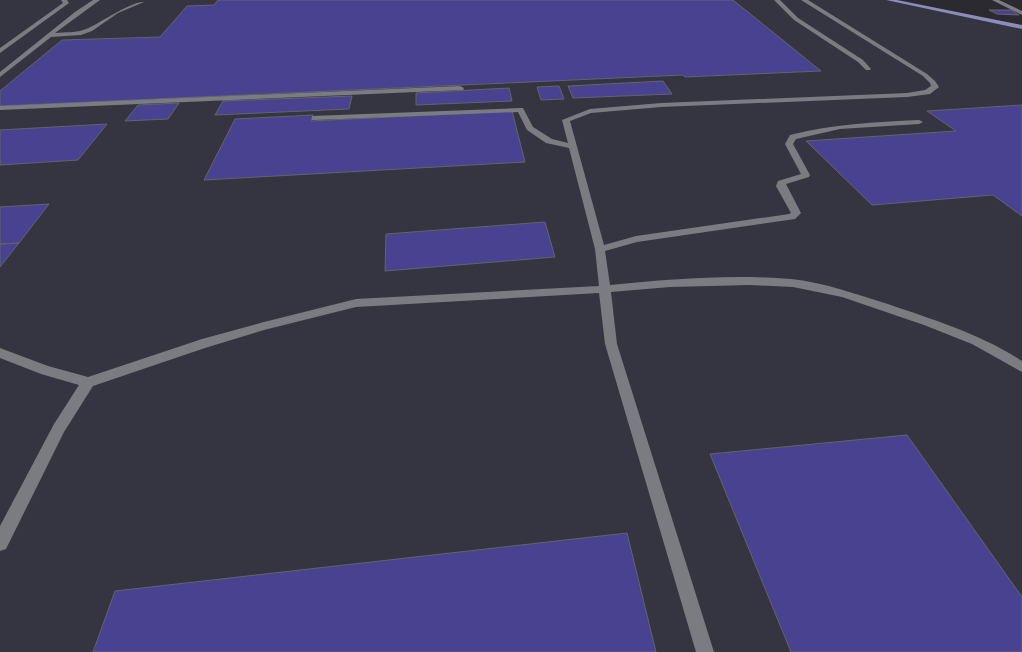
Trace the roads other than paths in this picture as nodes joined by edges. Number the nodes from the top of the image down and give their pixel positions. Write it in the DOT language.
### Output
graph roads {
  1 [pos="64,0"];
  2 [pos="97,0"];
  3 [pos="128,0"];
  4 [pos="777,0"];
  5 [pos="804,0"];
  6 [pos="888,0"];
  7 [pos="995,0"];
  8 [pos="1022,13"];
  9 [pos="1022,28"];
  10 [pos="50,36"];
  11 [pos="0,51"];
  12 [pos="868,69"];
  13 [pos="0,75"];
  14 [pos="460,88"];
  15 [pos="0,108"];
  16 [pos="314,118"];
  17 [pos="919,122"];
  18 [pos="571,146"];
  19 [pos="600,249"];
  20 [pos="604,289"];
  21 [pos="0,353"];
  22 [pos="1022,367"];
  23 [pos="88,382"];
  24 [pos="0,543"];
  25 [pos="705,652"];
  1 -- 11 [label="street"];
  2 -- 10 [label="street"];
  3 -- 10 [label="street"];
  4 -- 12 [label="street"];
  5 -- 18 [label="street"];
  6 -- 9 [label="main road"];
  7 -- 8 [label="street"];
  10 -- 13 [label="street"];
  14 -- 15 [label="street"];
  16 -- 18 [label="street"];
  17 -- 19 [label="street"];
  18 -- 19 [label="street"];
  19 -- 20 [label="street"];
  20 -- 22 [label="street"];
  20 -- 23 [label="street"];
  20 -- 25 [label="street"];
  21 -- 23 [label="street"];
  23 -- 24 [label="street"];
}
